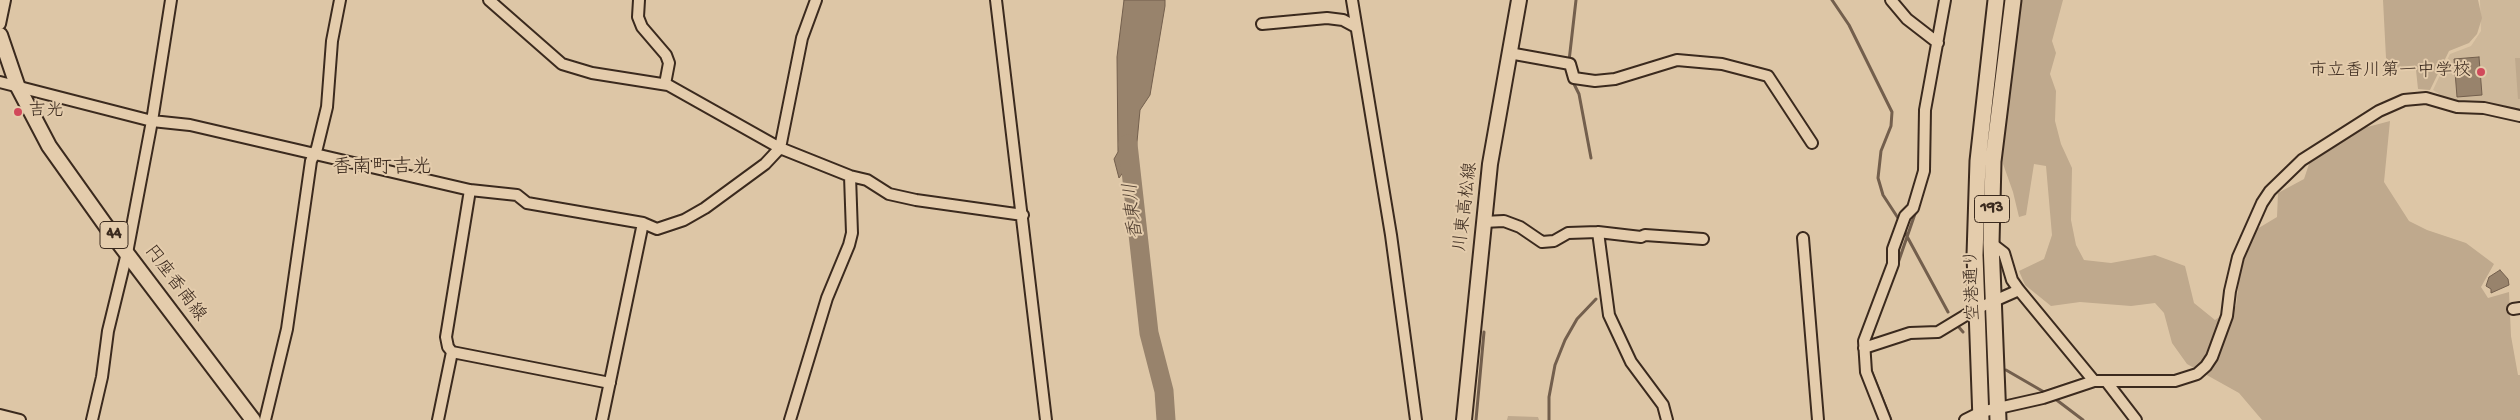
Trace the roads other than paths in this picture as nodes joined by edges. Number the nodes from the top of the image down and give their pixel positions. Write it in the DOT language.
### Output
graph roads {
  1 [pos="4,0"];
  2 [pos="171,0"];
  3 [pos="340,0"];
  4 [pos="489,0"];
  5 [pos="639,0"];
  6 [pos="816,0"];
  7 [pos="996,0"];
  8 [pos="1352,0"];
  9 [pos="1519,0"];
  10 [pos="1892,0"];
  11 [pos="1945,0"];
  12 [pos="1996,0"];
  13 [pos="2013,0"];
  14 [pos="0,24"];
  15 [pos="1262,24"];
  16 [pos="1356,27"];
  17 [pos="0,35"];
  18 [pos="1938,42"];
  19 [pos="1509,53"];
  20 [pos="0,82"];
  21 [pos="665,84"];
  22 [pos="17,85"];
  23 [pos="2520,116"];
  24 [pos="152,121"];
  25 [pos="1812,143"];
  26 [pos="780,148"];
  27 [pos="314,155"];
  28 [pos="850,176"];
  29 [pos="470,190"];
  30 [pos="1023,215"];
  31 [pos="1483,222"];
  32 [pos="643,223"];
  33 [pos="1598,232"];
  34 [pos="1803,238"];
  35 [pos="1703,239"];
  36 [pos="1991,243"];
  37 [pos="127,253"];
  38 [pos="2019,290"];
  39 [pos="1994,302"];
  40 [pos="1976,310"];
  41 [pos="1864,348"];
  42 [pos="452,352"];
  43 [pos="2094,380"];
  44 [pos="2106,380"];
  45 [pos="610,383"];
  46 [pos="0,415"];
  47 [pos="1998,415"];
  48 [pos="1981,416"];
  49 [pos="20,420"];
  50 [pos="92,420"];
  51 [pos="253,420"];
  52 [pos="265,420"];
  53 [pos="438,420"];
  54 [pos="602,420"];
  55 [pos="790,420"];
  56 [pos="1046,420"];
  57 [pos="1416,420"];
  58 [pos="1464,420"];
  59 [pos="1667,420"];
  60 [pos="1818,420"];
  61 [pos="1885,420"];
  62 [pos="1965,420"];
  63 [pos="2136,420"];
  1 -- 14 [label="street"];
  2 -- 24 [label="street"];
  3 -- 27 [label="street"];
  4 -- 21 [label="street"];
  5 -- 21 [label="street"];
  6 -- 26 [label="street"];
  7 -- 30 [label="street"];
  8 -- 16 [label="street"];
  9 -- 19 [label="main road, 川東高松線"];
  10 -- 18 [label="street"];
  11 -- 18 [label="street"];
  12 -- 40 [label="highway, 空港通り / 193"];
  13 -- 36 [label="highway, 空港通り / 193"];
  15 -- 16 [label="street"];
  16 -- 57 [label="street"];
  17 -- 22 [label="main road, 円座香南線 / 44"];
  18 -- 41 [label="street"];
  19 -- 25 [label="street"];
  19 -- 31 [label="main road, 川東高松線"];
  20 -- 22 [label="street"];
  21 -- 26 [label="street"];
  22 -- 24 [label="street"];
  22 -- 37 [label="main road, 円座香南線 / 44"];
  23 -- 44 [label="street"];
  24 -- 27 [label="street"];
  24 -- 37 [label="street"];
  26 -- 28 [label="street"];
  26 -- 32 [label="street"];
  27 -- 29 [label="street"];
  27 -- 52 [label="street"];
  28 -- 30 [label="street"];
  28 -- 55 [label="street"];
  29 -- 32 [label="street"];
  29 -- 42 [label="street"];
  30 -- 56 [label="street"];
  31 -- 33 [label="street"];
  31 -- 58 [label="main road, 川東高松線"];
  32 -- 45 [label="street"];
  33 -- 35 [label="street"];
  33 -- 59 [label="street"];
  34 -- 60 [label="street"];
  36 -- 38 [label="street"];
  36 -- 39 [label="highway, 空港通り / 193"];
  37 -- 50 [label="street"];
  37 -- 51 [label="main road, 円座香南線 / 44"];
  38 -- 39 [label="street"];
  38 -- 43 [label="street"];
  39 -- 40 [label="street"];
  39 -- 47 [label="highway, 空港通り / 193"];
  40 -- 41 [label="street"];
  40 -- 48 [label="highway, 空港通り / 193"];
  41 -- 61 [label="street"];
  42 -- 45 [label="street"];
  42 -- 53 [label="street"];
  43 -- 44 [label="street"];
  43 -- 47 [label="street"];
  44 -- 63 [label="street"];
  45 -- 54 [label="street"];
  46 -- 49 [label="street"];
  47 -- 48 [label="street"];
  48 -- 62 [label="street"];
}
